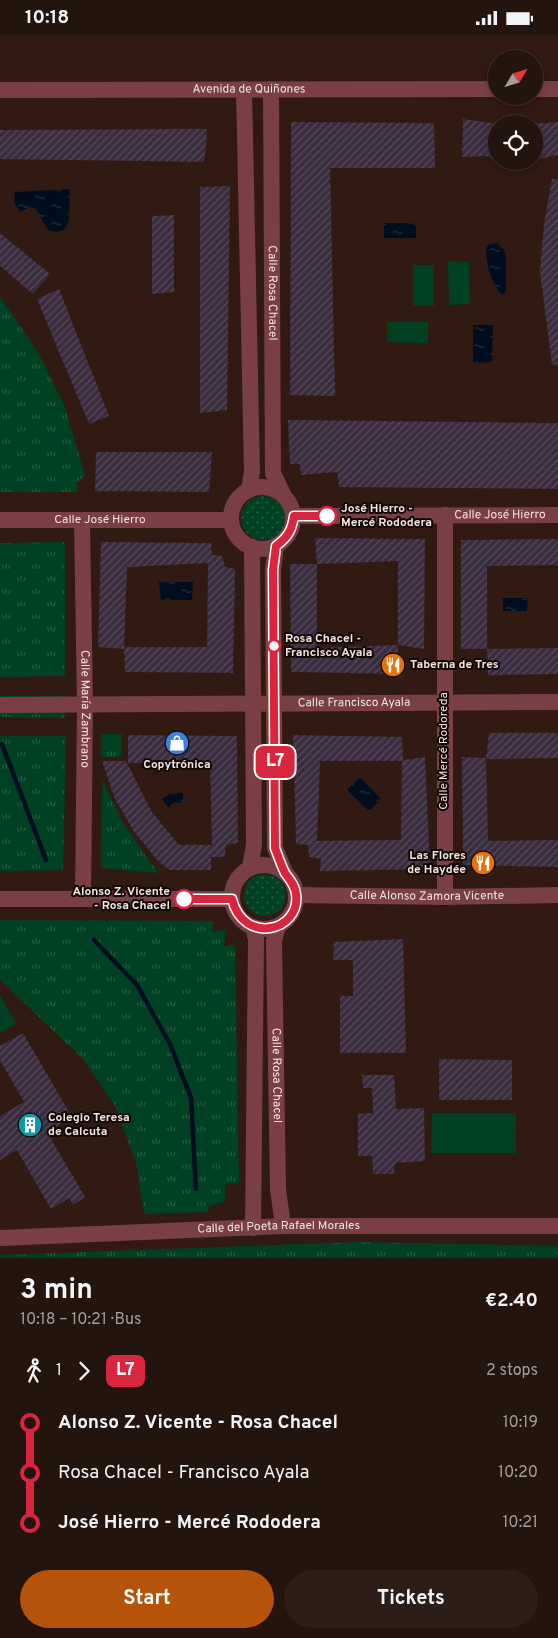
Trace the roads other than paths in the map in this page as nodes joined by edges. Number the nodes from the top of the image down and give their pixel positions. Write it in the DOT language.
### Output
graph roads {
  1 [pos="244,89"];
  2 [pos="272,89"];
  3 [pos="488,89"];
  4 [pos="543,89"];
  5 [pos="558,89"];
  6 [pos="0,90"];
  7 [pos="249,490"];
  8 [pos="283,494"];
  9 [pos="445,515"];
  10 [pos="558,515"];
  11 [pos="294,516"];
  12 [pos="0,520"];
  13 [pos="82,520"];
  14 [pos="231,520"];
  15 [pos="276,546"];
  16 [pos="252,547"];
  17 [pos="558,702"];
  18 [pos="444,703"];
  19 [pos="85,704"];
  20 [pos="254,704"];
  21 [pos="275,704"];
  22 [pos="0,705"];
  23 [pos="250,868"];
  24 [pos="285,873"];
  25 [pos="296,895"];
  26 [pos="558,895"];
  27 [pos="445,897"];
  28 [pos="0,899"];
  29 [pos="84,899"];
  30 [pos="232,899"];
  31 [pos="278,926"];
  32 [pos="254,927"];
  33 [pos="558,1226"];
  34 [pos="283,1227"];
  35 [pos="253,1228"];
  36 [pos="0,1238"];
  1 -- 2 [label="street, Avenida de Quiñones"];
  1 -- 6 [label="street, Avenida de Quiñones"];
  1 -- 7 [label="street, Calle Rosa Chacel"];
  2 -- 3 [label="street, Avenida de Quiñones"];
  2 -- 8 [label="street, Calle Rosa Chacel"];
  4 -- 5 [label="street"];
  7 -- 8 [label="street"];
  7 -- 14 [label="street"];
  8 -- 11 [label="street"];
  9 -- 10 [label="street, Calle José Hierro"];
  9 -- 11 [label="street, Calle José Hierro"];
  9 -- 18 [label="street, Calle Mercé Rodoreda"];
  11 -- 15 [label="street"];
  12 -- 13 [label="street, Calle José Hierro"];
  13 -- 14 [label="street, Calle José Hierro"];
  13 -- 19 [label="street, Calle María Zambrano"];
  14 -- 16 [label="street"];
  15 -- 16 [label="street"];
  15 -- 21 [label="street"];
  16 -- 20 [label="street"];
  17 -- 18 [label="street, Calle Francisco Ayala"];
  18 -- 21 [label="street, Calle Francisco Ayala"];
  18 -- 27 [label="street, Calle Mercé Rodoreda"];
  19 -- 20 [label="street, Calle Francisco Ayala"];
  19 -- 22 [label="street, Calle Francisco Ayala"];
  19 -- 29 [label="street, Calle María Zambrano"];
  20 -- 21 [label="street, Calle Francisco Ayala"];
  20 -- 23 [label="street"];
  21 -- 24 [label="street"];
  23 -- 24 [label="street"];
  23 -- 30 [label="street"];
  24 -- 25 [label="street"];
  25 -- 27 [label="street, Calle Alonso Zamora Vicente"];
  25 -- 31 [label="street"];
  26 -- 27 [label="street, Calle Alonso Zamora Vicente"];
  28 -- 29 [label="street"];
  29 -- 30 [label="street"];
  30 -- 32 [label="street"];
  31 -- 32 [label="street"];
  31 -- 34 [label="street, Calle Rosa Chacel"];
  32 -- 35 [label="street, Calle Rosa Chacel"];
  33 -- 34 [label="street, Calle del Poeta Rafael Morales"];
  34 -- 35 [label="street, Calle del Poeta Rafael Morales"];
  35 -- 36 [label="street, Calle del Poeta Rafael Morales"];
}
